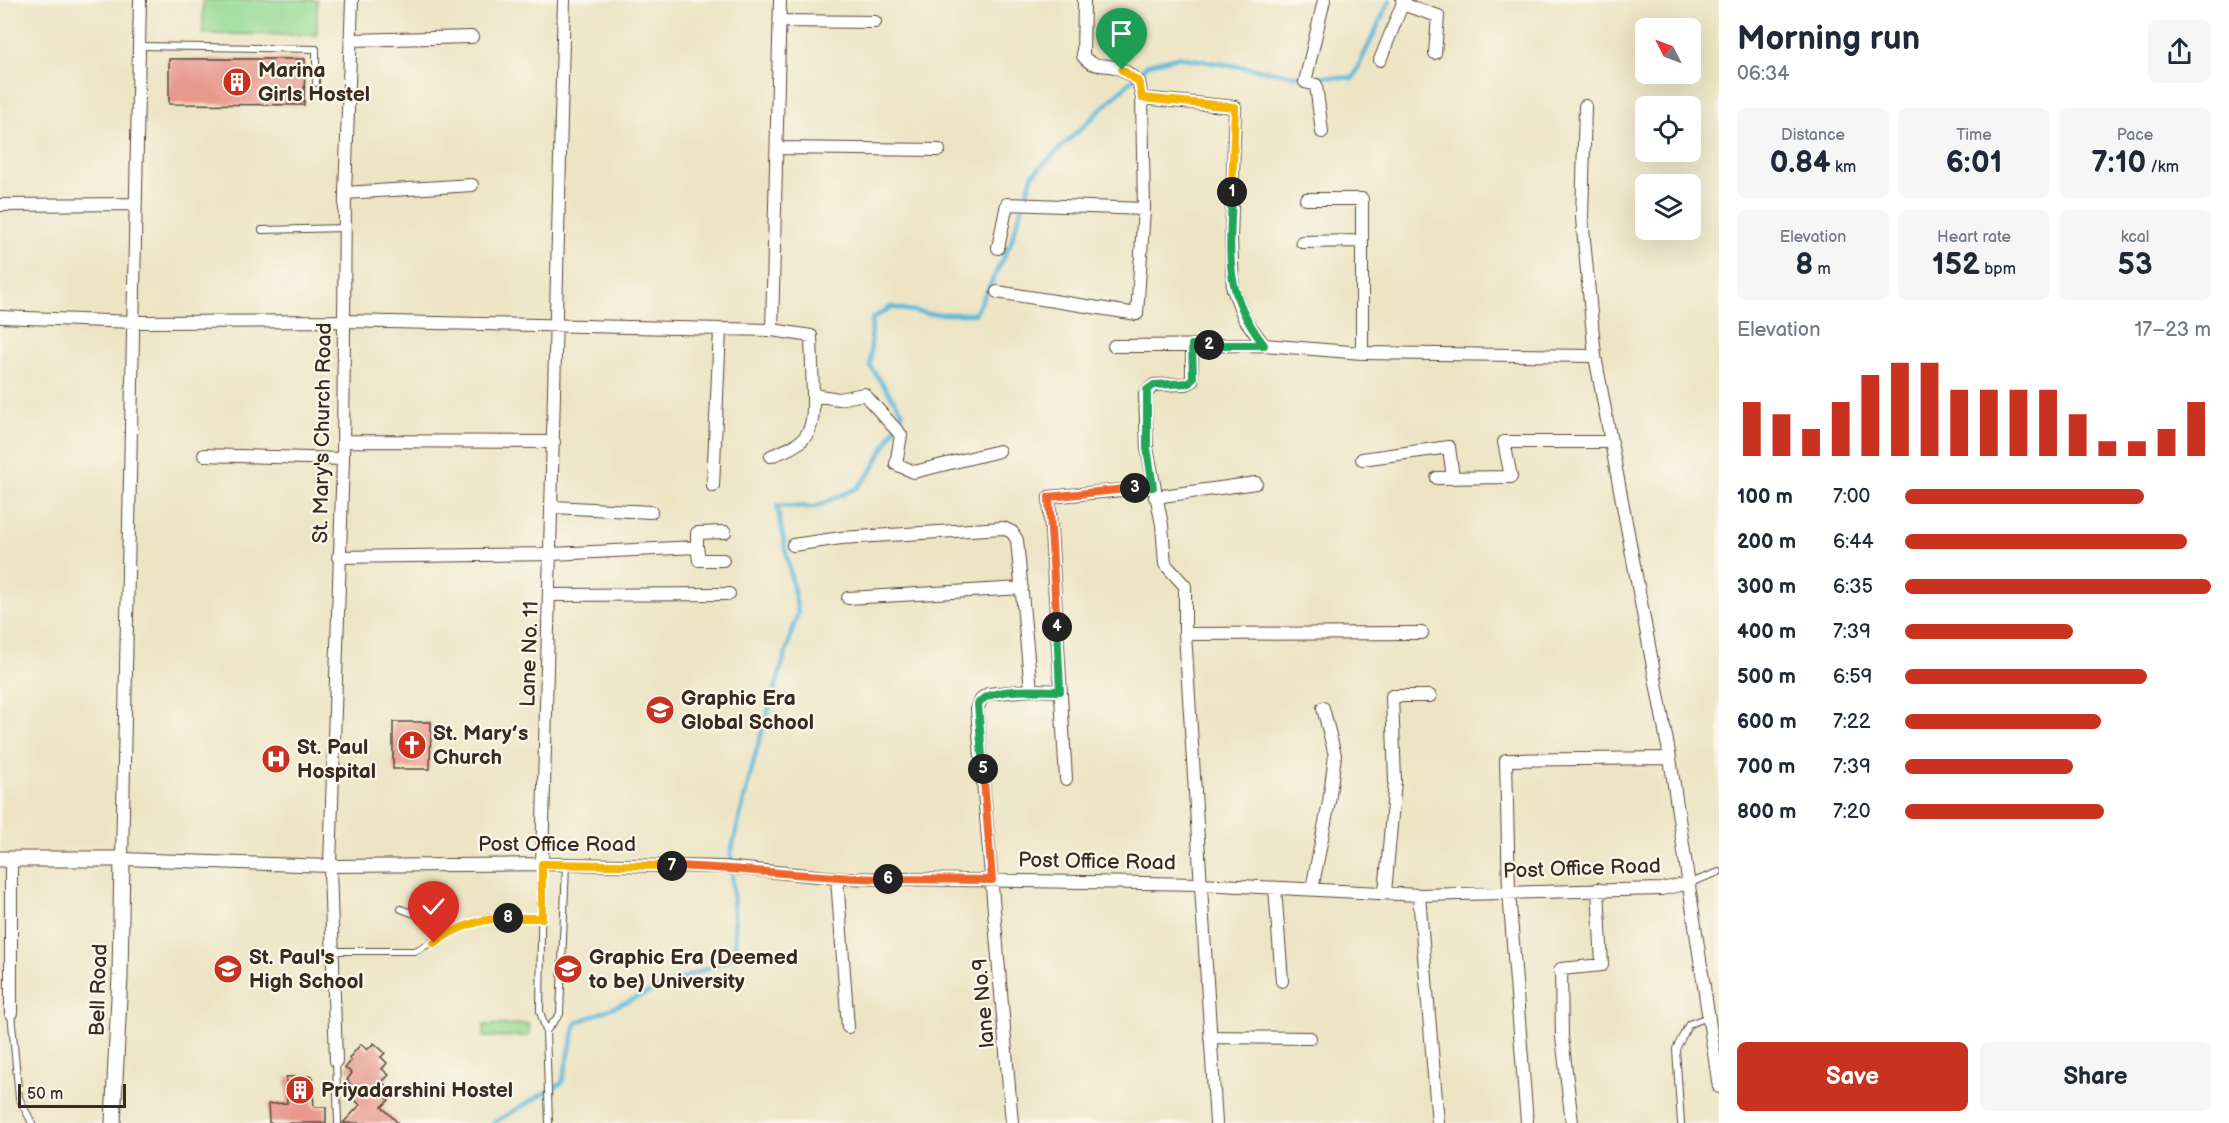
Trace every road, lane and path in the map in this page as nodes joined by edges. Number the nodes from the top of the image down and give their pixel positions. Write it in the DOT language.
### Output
graph roads {
  1 [pos="140,0"];
  2 [pos="352,0"];
  3 [pos="564,0"];
  4 [pos="780,0"];
  5 [pos="1084,0"];
  6 [pos="1324,0"];
  7 [pos="1403,0"];
  8 [pos="781,21"];
  9 [pos="875,22"];
  10 [pos="472,38"];
  11 [pos="351,40"];
  12 [pos="139,46"];
  13 [pos="1435,53"];
  14 [pos="1380,60"];
  15 [pos="316,83"];
  16 [pos="1142,98"];
  17 [pos="1585,106"];
  18 [pos="1322,132"];
  19 [pos="777,147"];
  20 [pos="939,150"];
  21 [pos="472,185"];
  22 [pos="345,193"];
  23 [pos="1306,198"];
  24 [pos="135,204"];
  25 [pos="0,205"];
  26 [pos="1144,209"];
  27 [pos="345,228"];
  28 [pos="262,230"];
  29 [pos="1362,241"];
  30 [pos="1302,242"];
  31 [pos="998,248"];
  32 [pos="997,292"];
  33 [pos="0,316"];
  34 [pos="344,321"];
  35 [pos="134,322"];
  36 [pos="557,327"];
  37 [pos="720,330"];
  38 [pos="772,330"];
  39 [pos="1192,345"];
  40 [pos="1264,345"];
  41 [pos="1114,346"];
  42 [pos="1362,353"];
  43 [pos="1595,356"];
  44 [pos="813,395"];
  45 [pos="343,441"];
  46 [pos="554,442"];
  47 [pos="1612,442"];
  48 [pos="999,451"];
  49 [pos="204,455"];
  50 [pos="771,456"];
  51 [pos="343,459"];
  52 [pos="1362,459"];
  53 [pos="1437,478"];
  54 [pos="1453,478"];
  55 [pos="1256,483"];
  56 [pos="713,486"];
  57 [pos="1154,492"];
  58 [pos="553,507"];
  59 [pos="651,513"];
  60 [pos="725,532"];
  61 [pos="793,545"];
  62 [pos="697,547"];
  63 [pos="552,554"];
  64 [pos="338,556"];
  65 [pos="723,560"];
  66 [pos="1022,588"];
  67 [pos="729,594"];
  68 [pos="550,595"];
  69 [pos="848,598"];
  70 [pos="1422,633"];
  71 [pos="1185,634"];
  72 [pos="1031,690"];
  73 [pos="1060,691"];
  74 [pos="1430,696"];
  75 [pos="1323,708"];
  76 [pos="1670,758"];
  77 [pos="1066,779"];
  78 [pos="6,859"];
  79 [pos="122,859"];
  80 [pos="542,864"];
  81 [pos="566,864"];
  82 [pos="330,866"];
  83 [pos="1719,872"];
  84 [pos="837,878"];
  85 [pos="992,880"];
  86 [pos="1689,883"];
  87 [pos="1201,884"];
  88 [pos="1275,888"];
  89 [pos="1312,889"];
  90 [pos="1598,889"];
  91 [pos="1385,892"];
  92 [pos="1509,892"];
  93 [pos="1419,894"];
  94 [pos="401,909"];
  95 [pos="542,918"];
  96 [pos="447,934"];
  97 [pos="332,951"];
  98 [pos="1282,981"];
  99 [pos="10,1013"];
  100 [pos="1709,1017"];
  101 [pos="848,1027"];
  102 [pos="546,1031"];
  103 [pos="1210,1037"];
  104 [pos="1310,1038"];
  105 [pos="336,1061"];
  106 [pos="1719,1087"];
  107 [pos="32,1123"];
  108 [pos="113,1123"];
  109 [pos="338,1123"];
  110 [pos="549,1123"];
  111 [pos="1012,1123"];
  112 [pos="1216,1123"];
  113 [pos="1438,1123"];
  114 [pos="1527,1123"];
  115 [pos="1572,1123"];
  116 [pos="1681,1123"];
  1 -- 12 [label="street"];
  2 -- 11 [label="street, St. Mary's Church Road"];
  3 -- 36 [label="street, Lane No. 11"];
  4 -- 8 [label="street"];
  5 -- 16 [label="street"];
  6 -- 18 [label="street"];
  7 -- 13 [label="street"];
  7 -- 14 [label="street"];
  8 -- 9 [label="street"];
  8 -- 19 [label="street"];
  10 -- 11 [label="street"];
  11 -- 22 [label="street, St. Mary's Church Road"];
  12 -- 15 [label="lane"];
  12 -- 24 [label="street"];
  16 -- 26 [label="street"];
  16 -- 40 [label="street"];
  17 -- 43 [label="street"];
  19 -- 20 [label="street"];
  19 -- 38 [label="street"];
  21 -- 22 [label="street"];
  22 -- 27 [label="street, St. Mary's Church Road"];
  23 -- 29 [label="street"];
  24 -- 25 [label="street"];
  24 -- 35 [label="street"];
  26 -- 31 [label="street"];
  26 -- 32 [label="street"];
  27 -- 28 [label="lane"];
  27 -- 34 [label="street, St. Mary's Church Road"];
  29 -- 30 [label="street"];
  29 -- 42 [label="street"];
  33 -- 35 [label="street"];
  34 -- 35 [label="street"];
  34 -- 36 [label="street"];
  34 -- 45 [label="street, St. Mary's Church Road"];
  35 -- 79 [label="street"];
  36 -- 37 [label="street"];
  36 -- 46 [label="street, Lane No. 11"];
  37 -- 38 [label="street"];
  37 -- 56 [label="street"];
  38 -- 44 [label="street"];
  39 -- 40 [label="street"];
  39 -- 41 [label="street"];
  39 -- 57 [label="street"];
  40 -- 42 [label="street"];
  42 -- 43 [label="street"];
  43 -- 47 [label="street"];
  44 -- 48 [label="street"];
  44 -- 50 [label="street"];
  45 -- 46 [label="street"];
  45 -- 51 [label="street, St. Mary's Church Road"];
  46 -- 58 [label="street, Lane No. 11"];
  47 -- 54 [label="street"];
  47 -- 76 [label="street"];
  49 -- 51 [label="street"];
  51 -- 64 [label="street, St. Mary's Church Road"];
  52 -- 54 [label="street"];
  53 -- 54 [label="street"];
  55 -- 57 [label="street"];
  57 -- 71 [label="street"];
  57 -- 73 [label="street"];
  58 -- 59 [label="street"];
  58 -- 63 [label="street, Lane No. 11"];
  60 -- 62 [label="street"];
  61 -- 66 [label="street"];
  62 -- 63 [label="street"];
  62 -- 65 [label="street"];
  63 -- 64 [label="street"];
  63 -- 68 [label="street, Lane No. 11"];
  64 -- 82 [label="street, St. Mary's Church Road"];
  66 -- 69 [label="street"];
  66 -- 72 [label="street"];
  67 -- 68 [label="street"];
  68 -- 80 [label="street, Lane No. 11"];
  70 -- 71 [label="street"];
  71 -- 87 [label="street"];
  72 -- 73 [label="street, lane No.9"];
  72 -- 85 [label="street, lane No.9"];
  73 -- 77 [label="street"];
  74 -- 91 [label="street"];
  75 -- 89 [label="street"];
  76 -- 86 [label="street"];
  76 -- 92 [label="street"];
  78 -- 79 [label="street, Post Office Road"];
  78 -- 99 [label="street"];
  79 -- 82 [label="street, Post Office Road"];
  79 -- 108 [label="street, Bell Road"];
  80 -- 81 [label="street, Post Office Road"];
  80 -- 82 [label="street, Post Office Road"];
  80 -- 95 [label="lane"];
  81 -- 84 [label="street, Post Office Road"];
  81 -- 102 [label="lane"];
  82 -- 97 [label="street, St. Mary's Church Road"];
  83 -- 86 [label="lane"];
  84 -- 85 [label="street, Post Office Road"];
  84 -- 101 [label="street"];
  85 -- 87 [label="street, Post Office Road"];
  85 -- 111 [label="street, lane No.9"];
  86 -- 90 [label="street, Post Office Road"];
  86 -- 100 [label="street"];
  87 -- 88 [label="street, Post Office Road"];
  87 -- 103 [label="street"];
  88 -- 89 [label="street, Post Office Road"];
  88 -- 98 [label="street"];
  89 -- 91 [label="street, Post Office Road"];
  90 -- 92 [label="street, Post Office Road"];
  90 -- 115 [label="street"];
  91 -- 93 [label="street, Post Office Road"];
  92 -- 93 [label="street, Post Office Road"];
  92 -- 114 [label="street"];
  93 -- 113 [label="street"];
  94 -- 96 [label="lane"];
  95 -- 96 [label="lane"];
  95 -- 102 [label="lane"];
  96 -- 97 [label="lane"];
  97 -- 105 [label="street, St. Mary's Church Road"];
  99 -- 107 [label="lane"];
  100 -- 106 [label="street"];
  100 -- 116 [label="lane"];
  102 -- 110 [label="lane"];
  103 -- 104 [label="street"];
  103 -- 112 [label="street"];
  105 -- 109 [label="lane"];
}
